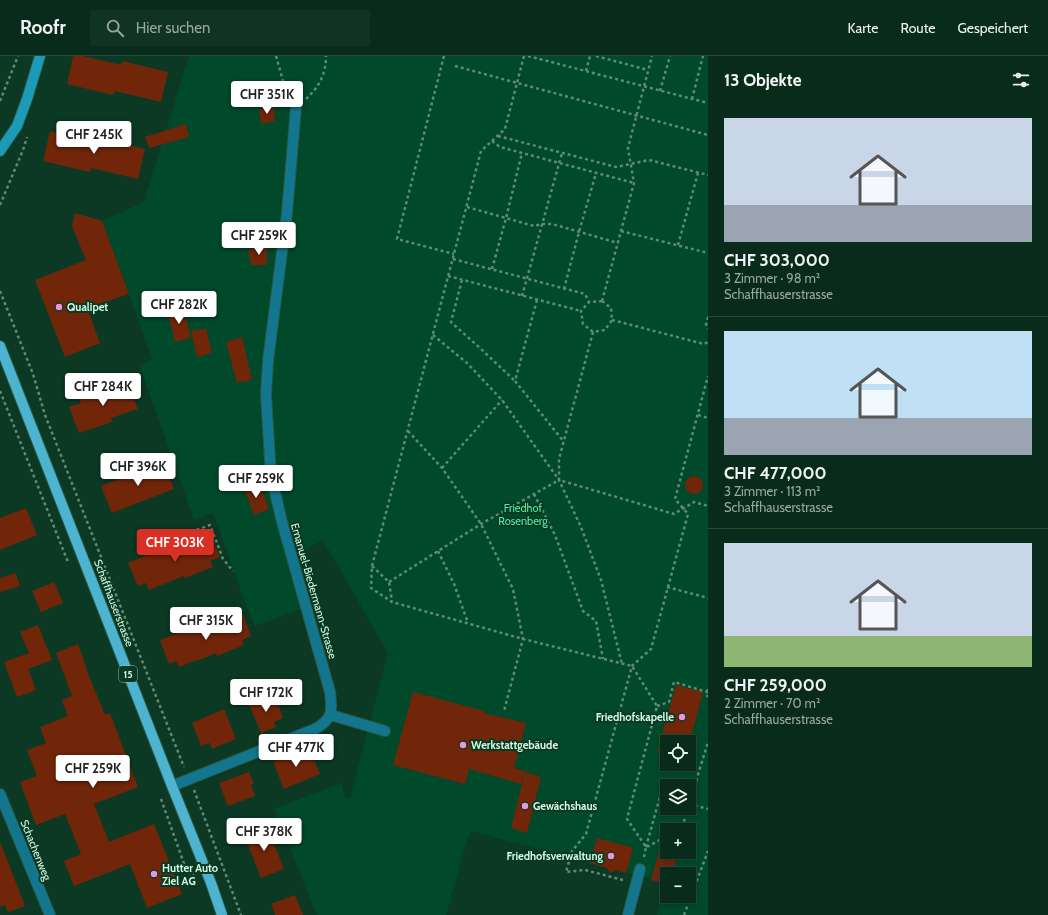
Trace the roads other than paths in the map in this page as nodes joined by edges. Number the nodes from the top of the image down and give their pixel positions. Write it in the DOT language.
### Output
graph roads {
  1 [pos="40,56"];
  2 [pos="296,107"];
  3 [pos="0,152"];
  4 [pos="0,346"];
  5 [pos="331,715"];
  6 [pos="385,731"];
  7 [pos="172,786"];
  8 [pos="0,794"];
  9 [pos="640,869"];
  10 [pos="50,915"];
  11 [pos="222,915"];
  12 [pos="628,915"];
  1 -- 3 [label="main road"];
  2 -- 5 [label="street, Emanuel-Biedermann-Strasse"];
  4 -- 7 [label="main road, Schaffhauserstrasse / 15"];
  5 -- 6 [label="street"];
  5 -- 7 [label="street"];
  7 -- 11 [label="main road, Schaffhauserstrasse / 15"];
  8 -- 10 [label="street, Schachenweg"];
  9 -- 12 [label="street"];
}
